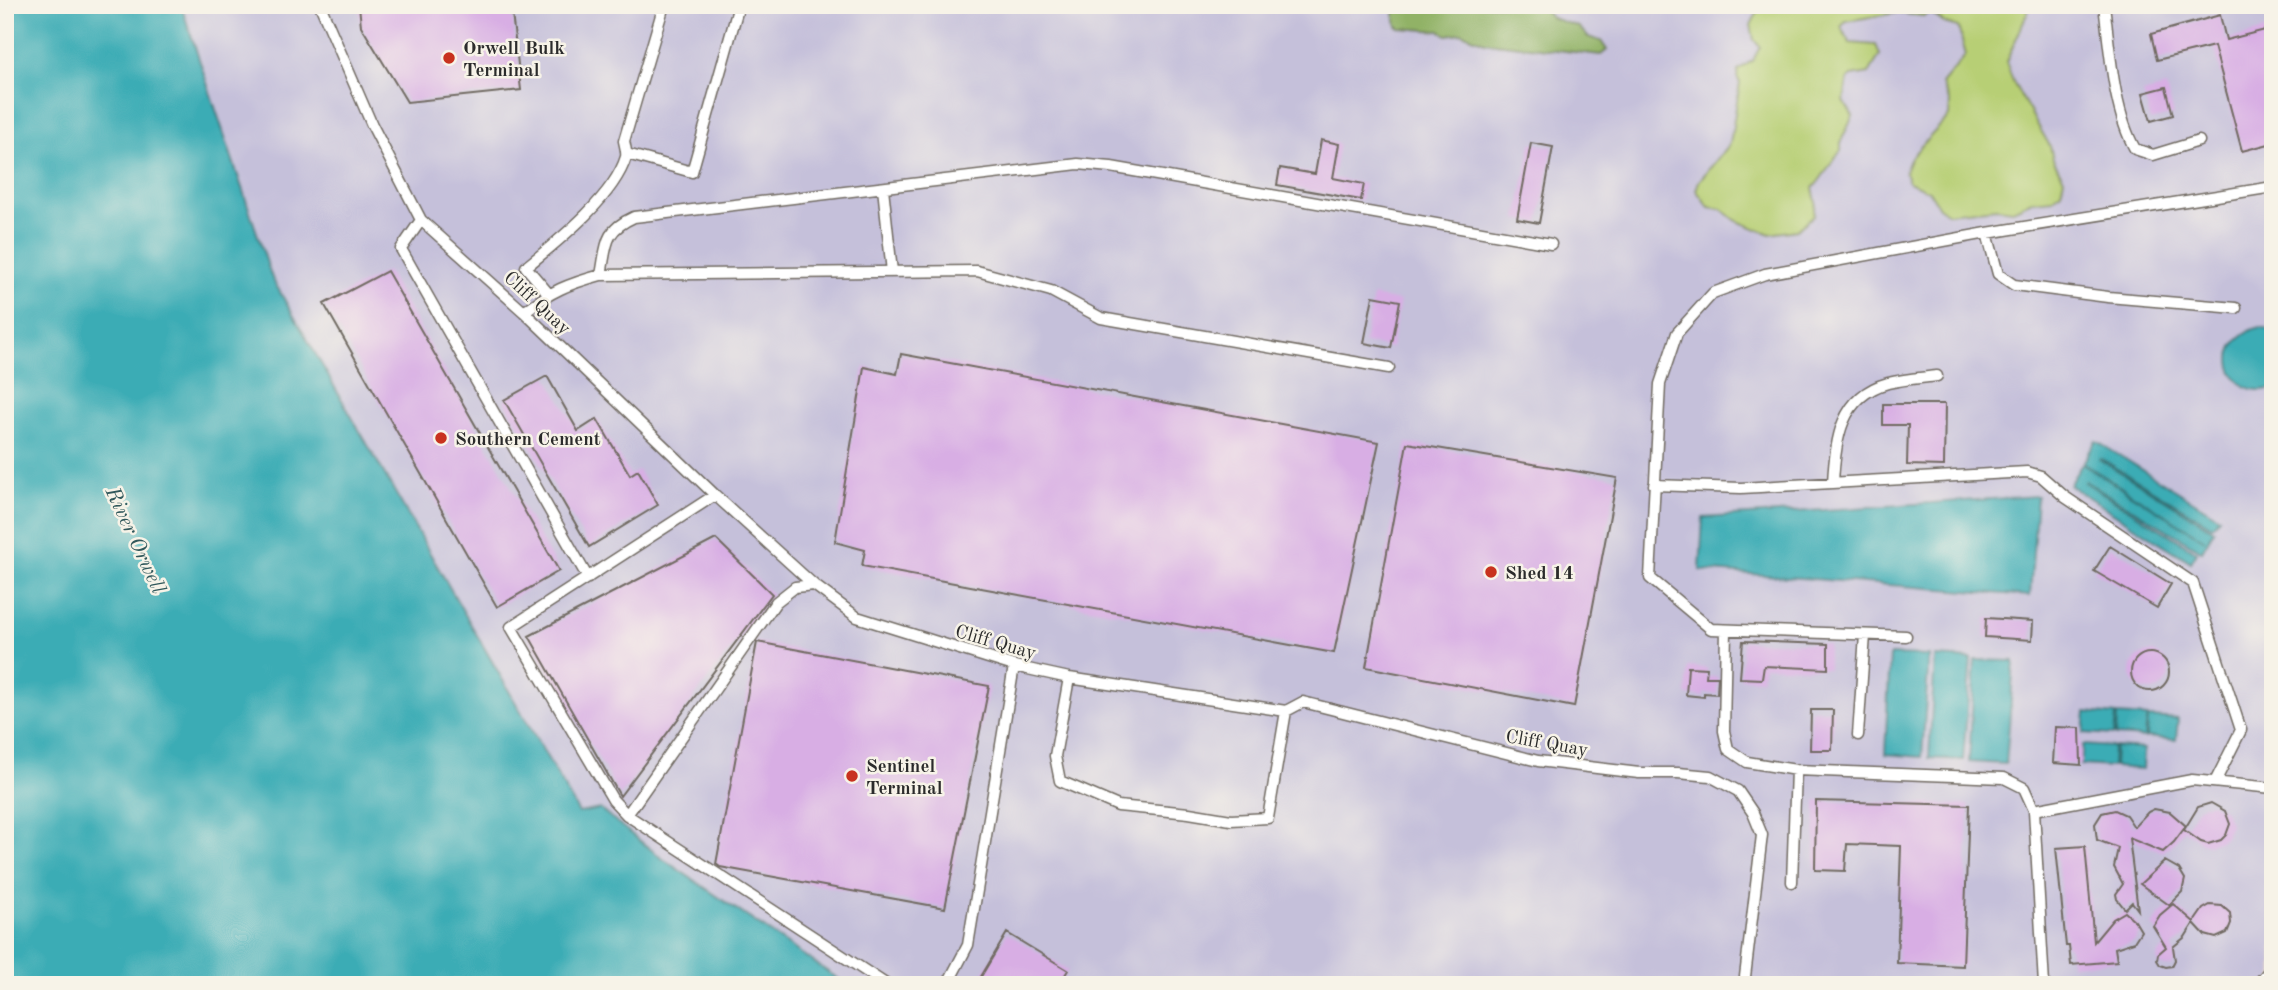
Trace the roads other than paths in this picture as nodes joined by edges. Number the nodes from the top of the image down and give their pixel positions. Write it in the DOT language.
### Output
graph roads {
  1 [pos="320,5"];
  2 [pos="664,5"];
  3 [pos="2104,5"];
  4 [pos="736,6"];
  5 [pos="2199,141"];
  6 [pos="627,154"];
  7 [pos="2273,187"];
  8 [pos="883,188"];
  9 [pos="421,220"];
  10 [pos="1987,233"];
  11 [pos="1551,244"];
  12 [pos="892,272"];
  13 [pos="601,275"];
  14 [pos="548,293"];
  15 [pos="2236,308"];
  16 [pos="524,312"];
  17 [pos="1389,368"];
  18 [pos="1937,376"];
  19 [pos="1833,483"];
  20 [pos="1654,485"];
  21 [pos="715,495"];
  22 [pos="588,579"];
  23 [pos="814,585"];
  24 [pos="1726,630"];
  25 [pos="1865,635"];
  26 [pos="1906,636"];
  27 [pos="1014,666"];
  28 [pos="1069,678"];
  29 [pos="1286,710"];
  30 [pos="1858,735"];
  31 [pos="1796,770"];
  32 [pos="2215,782"];
  33 [pos="2273,788"];
  34 [pos="2034,810"];
  35 [pos="627,815"];
  36 [pos="1792,882"];
  37 [pos="2273,966"];
  38 [pos="887,985"];
  39 [pos="947,985"];
  40 [pos="1744,985"];
  41 [pos="2045,985"];
  42 [pos="2257,985"];
  1 -- 9 [label="lane, Cliff Quay"];
  2 -- 6 [label="lane"];
  3 -- 5 [label="lane"];
  4 -- 6 [label="lane"];
  6 -- 14 [label="lane"];
  7 -- 10 [label="lane"];
  8 -- 11 [label="lane"];
  8 -- 12 [label="lane"];
  8 -- 13 [label="lane"];
  9 -- 16 [label="lane, Cliff Quay"];
  9 -- 22 [label="lane"];
  10 -- 15 [label="lane"];
  10 -- 20 [label="lane"];
  12 -- 13 [label="lane"];
  12 -- 17 [label="lane"];
  13 -- 14 [label="lane"];
  14 -- 16 [label="lane"];
  16 -- 21 [label="lane, Cliff Quay"];
  18 -- 19 [label="lane"];
  19 -- 20 [label="lane"];
  19 -- 32 [label="lane"];
  20 -- 24 [label="lane"];
  21 -- 22 [label="lane"];
  21 -- 23 [label="lane, Cliff Quay"];
  22 -- 35 [label="lane"];
  23 -- 27 [label="lane, Cliff Quay"];
  23 -- 35 [label="lane"];
  24 -- 25 [label="lane"];
  24 -- 31 [label="lane"];
  25 -- 26 [label="lane"];
  25 -- 30 [label="lane"];
  27 -- 28 [label="lane, Cliff Quay"];
  27 -- 39 [label="lane"];
  28 -- 29 [label="lane, Cliff Quay"];
  28 -- 29 [label="lane"];
  29 -- 40 [label="lane, Cliff Quay"];
  31 -- 34 [label="lane"];
  31 -- 36 [label="lane"];
  32 -- 33 [label="lane"];
  32 -- 34 [label="lane"];
  34 -- 41 [label="lane"];
  35 -- 38 [label="lane"];
  37 -- 42 [label="lane"];
}
